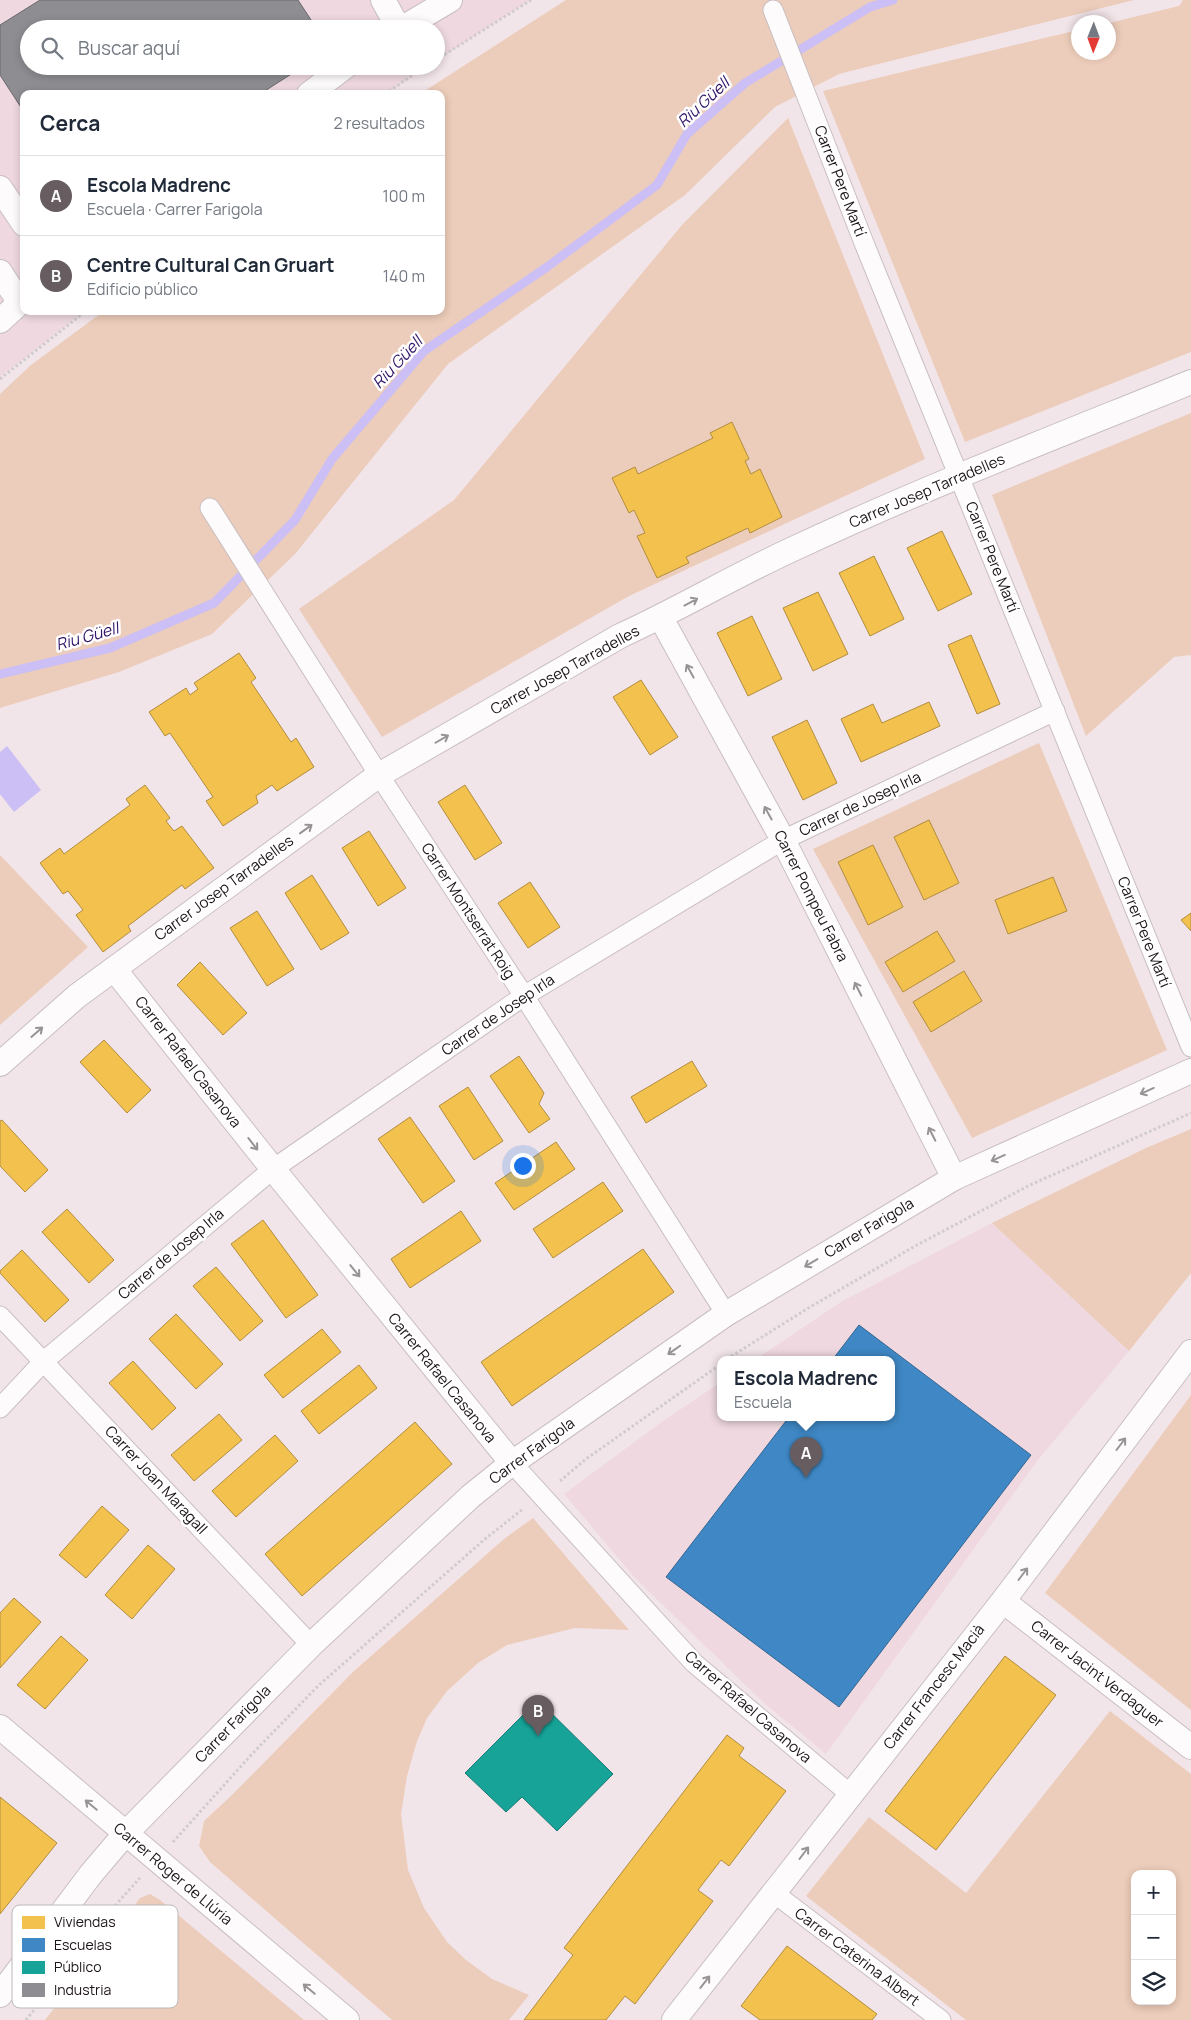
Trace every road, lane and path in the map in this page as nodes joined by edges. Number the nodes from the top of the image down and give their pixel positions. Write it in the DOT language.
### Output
graph roads {
  1 [pos="383,0"];
  2 [pos="450,0"];
  3 [pos="531,0"];
  4 [pos="773,10"];
  5 [pos="395,20"];
  6 [pos="416,20"];
  7 [pos="445,54"];
  8 [pos="334,75"];
  9 [pos="413,75"];
  10 [pos="314,90"];
  11 [pos="391,90"];
  12 [pos="0,188"];
  13 [pos="20,218"];
  14 [pos="0,272"];
  15 [pos="20,298"];
  16 [pos="20,303"];
  17 [pos="81,315"];
  18 [pos="0,321"];
  19 [pos="0,379"];
  20 [pos="1191,382"];
  21 [pos="960,476"];
  22 [pos="210,508"];
  23 [pos="661,618"];
  24 [pos="1055,711"];
  25 [pos="379,775"];
  26 [pos="783,840"];
  27 [pos="114,969"];
  28 [pos="524,996"];
  29 [pos="1191,1047"];
  30 [pos="0,1064"];
  31 [pos="1191,1071"];
  32 [pos="1191,1113"];
  33 [pos="273,1169"];
  34 [pos="954,1178"];
  35 [pos="726,1314"];
  36 [pos="0,1316"];
  37 [pos="1191,1352"];
  38 [pos="733,1356"];
  39 [pos="44,1361"];
  40 [pos="717,1367"];
  41 [pos="0,1408"];
  42 [pos="512,1464"];
  43 [pos="541,1496"];
  44 [pos="1003,1601"];
  45 [pos="311,1645"];
  46 [pos="0,1727"];
  47 [pos="1191,1747"];
  48 [pos="850,1794"];
  49 [pos="125,1834"];
  50 [pos="172,1842"];
  51 [pos="146,1871"];
  52 [pos="774,1893"];
  53 [pos="68,1905"];
  54 [pos="116,1905"];
  55 [pos="12,1979"];
  56 [pos="0,1995"];
  57 [pos="35,2008"];
  58 [pos="26,2020"];
  59 [pos="347,2020"];
  60 [pos="674,2020"];
  61 [pos="941,2020"];
  1 -- 5 [label="street"];
  2 -- 6 [label="street"];
  3 -- 7 [label="path"];
  4 -- 21 [label="street, Carrer Pere Martí"];
  8 -- 10 [label="street"];
  9 -- 11 [label="path"];
  12 -- 13 [label="street"];
  14 -- 15 [label="street"];
  16 -- 18 [label="street"];
  17 -- 19 [label="path"];
  20 -- 21 [label="street, Carrer Josep Tarradelles"];
  23 -- 21 [label="street, Carrer Josep Tarradelles, one-way"];
  21 -- 24 [label="street, Carrer Pere Martí"];
  22 -- 25 [label="street, Carrer Montserrat Roig"];
  25 -- 23 [label="street, Carrer Josep Tarradelles, one-way"];
  26 -- 23 [label="street, Carrer Pompeu Fabra, one-way"];
  24 -- 26 [label="street, Carrer de Josep Irla"];
  24 -- 29 [label="street, Carrer Pere Martí"];
  27 -- 25 [label="street, Carrer Josep Tarradelles, one-way"];
  25 -- 28 [label="street, Carrer Montserrat Roig"];
  26 -- 28 [label="street, Carrer de Josep Irla"];
  34 -- 26 [label="street, Carrer Pompeu Fabra, one-way"];
  30 -- 27 [label="street, Carrer Josep Tarradelles, one-way"];
  27 -- 33 [label="street, Carrer Rafael Casanova, one-way"];
  28 -- 33 [label="street, Carrer de Josep Irla"];
  28 -- 35 [label="street, Carrer Montserrat Roig"];
  31 -- 34 [label="street, Carrer Farigola, one-way"];
  32 -- 38 [label="path"];
  33 -- 39 [label="street, Carrer de Josep Irla"];
  33 -- 42 [label="street, Carrer Rafael Casanova, one-way"];
  34 -- 35 [label="street, Carrer Farigola, one-way"];
  35 -- 42 [label="street, Carrer Farigola, one-way"];
  36 -- 39 [label="street, Carrer Joan Maragall"];
  44 -- 37 [label="street, Carrer Francesc Macià, one-way"];
  39 -- 41 [label="street, Carrer de Josep Irla"];
  39 -- 45 [label="street, Carrer Joan Maragall"];
  40 -- 43 [label="path"];
  42 -- 43 [label="street, Carrer Rafael Casanova"];
  42 -- 45 [label="street, Carrer Farigola"];
  43 -- 48 [label="street, Carrer Rafael Casanova"];
  43 -- 50 [label="path"];
  44 -- 47 [label="street, Carrer Jacint Verdaguer"];
  44 -- 48 [label="street, Carrer Francesc Macià"];
  45 -- 49 [label="street, Carrer Farigola"];
  49 -- 46 [label="street, Carrer Roger de Llúria, one-way"];
  52 -- 48 [label="street, Carrer Francesc Macià, one-way"];
  49 -- 53 [label="street, Carrer Farigola"];
  59 -- 49 [label="street, Carrer Roger de Llúria, one-way"];
  51 -- 54 [label="path"];
  60 -- 52 [label="street, Carrer Francesc Macià, one-way"];
  52 -- 61 [label="street, Carrer Caterina Albert"];
  55 -- 56 [label="street, Carrer Farigola"];
  57 -- 58 [label="path"];
}
